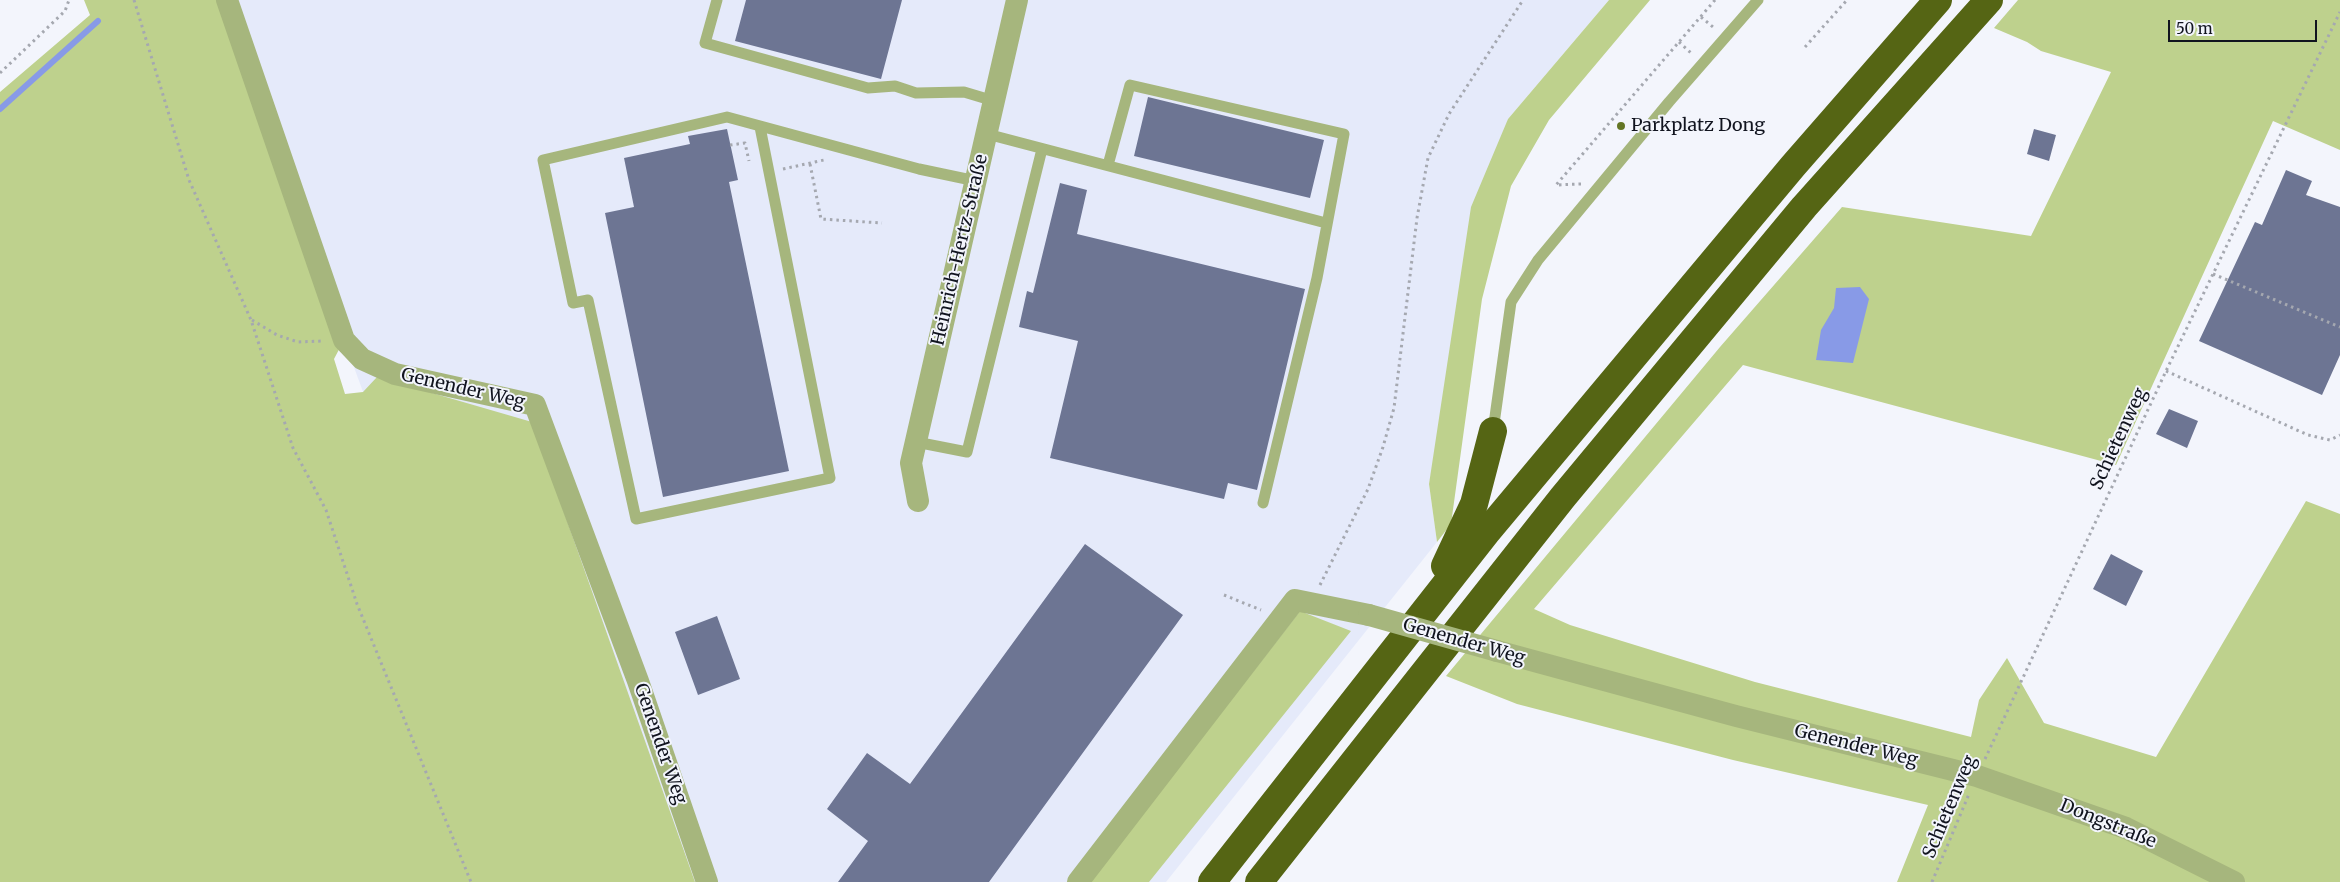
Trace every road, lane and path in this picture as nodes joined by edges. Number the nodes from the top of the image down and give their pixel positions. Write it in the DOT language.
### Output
graph roads {
  1 [pos="69,0"];
  2 [pos="134,0"];
  3 [pos="227,0"];
  4 [pos="718,0"];
  5 [pos="1017,0"];
  6 [pos="1523,0"];
  7 [pos="1715,0"];
  8 [pos="1758,0"];
  9 [pos="1847,0"];
  10 [pos="1938,0"];
  11 [pos="1989,0"];
  12 [pos="2340,12"];
  13 [pos="1806,46"];
  14 [pos="0,73"];
  15 [pos="994,101"];
  16 [pos="760,127"];
  17 [pos="987,134"];
  18 [pos="1042,149"];
  19 [pos="810,164"];
  20 [pos="1108,165"];
  21 [pos="976,181"];
  22 [pos="1594,192"];
  23 [pos="1326,222"];
  24 [pos="882,223"];
  25 [pos="2213,274"];
  26 [pos="251,320"];
  27 [pos="2340,327"];
  28 [pos="344,340"];
  29 [pos="2166,371"];
  30 [pos="1493,431"];
  31 [pos="2340,435"];
  32 [pos="916,442"];
  33 [pos="918,501"];
  34 [pos="1263,503"];
  35 [pos="1224,595"];
  36 [pos="1312,602"];
  37 [pos="1281,619"];
  38 [pos="1414,624"];
  39 [pos="1977,776"];
  40 [pos="472,882"];
  41 [pos="707,882"];
  42 [pos="1078,882"];
  43 [pos="1212,882"];
  44 [pos="1259,882"];
  45 [pos="1932,882"];
  46 [pos="2234,882"];
  1 -- 14 [label="path"];
  2 -- 26 [label="path"];
  3 -- 28 [label="street, Genender Weg"];
  4 -- 15 [label="lane"];
  5 -- 15 [label="street, Heinrich-Hertz-Straße"];
  6 -- 36 [label="path"];
  7 -- 22 [label="path"];
  8 -- 22 [label="lane"];
  9 -- 13 [label="path"];
  10 -- 38 [label="highway"];
  11 -- 44 [label="highway"];
  12 -- 25 [label="path, Schietenweg"];
  15 -- 17 [label="street, Heinrich-Hertz-Straße"];
  16 -- 16 [label="lane"];
  16 -- 21 [label="lane"];
  17 -- 18 [label="lane"];
  17 -- 21 [label="street, Heinrich-Hertz-Straße"];
  18 -- 20 [label="lane"];
  18 -- 32 [label="lane"];
  19 -- 24 [label="path"];
  20 -- 23 [label="lane"];
  20 -- 23 [label="lane"];
  21 -- 32 [label="street, Heinrich-Hertz-Straße"];
  22 -- 30 [label="lane"];
  23 -- 34 [label="lane"];
  25 -- 27 [label="path"];
  25 -- 29 [label="path, Schietenweg"];
  26 -- 28 [label="path"];
  26 -- 40 [label="path"];
  28 -- 41 [label="street, Genender Weg"];
  29 -- 31 [label="path"];
  29 -- 39 [label="path, Schietenweg"];
  30 -- 38 [label="highway"];
  32 -- 33 [label="street, Heinrich-Hertz-Straße"];
  35 -- 37 [label="path"];
  36 -- 37 [label="street, Genender Weg"];
  36 -- 39 [label="street, Genender Weg, bridge"];
  37 -- 42 [label="street, Genender Weg"];
  38 -- 43 [label="highway"];
  39 -- 45 [label="path, Schietenweg"];
  39 -- 46 [label="street, Dongstraße"];
}
